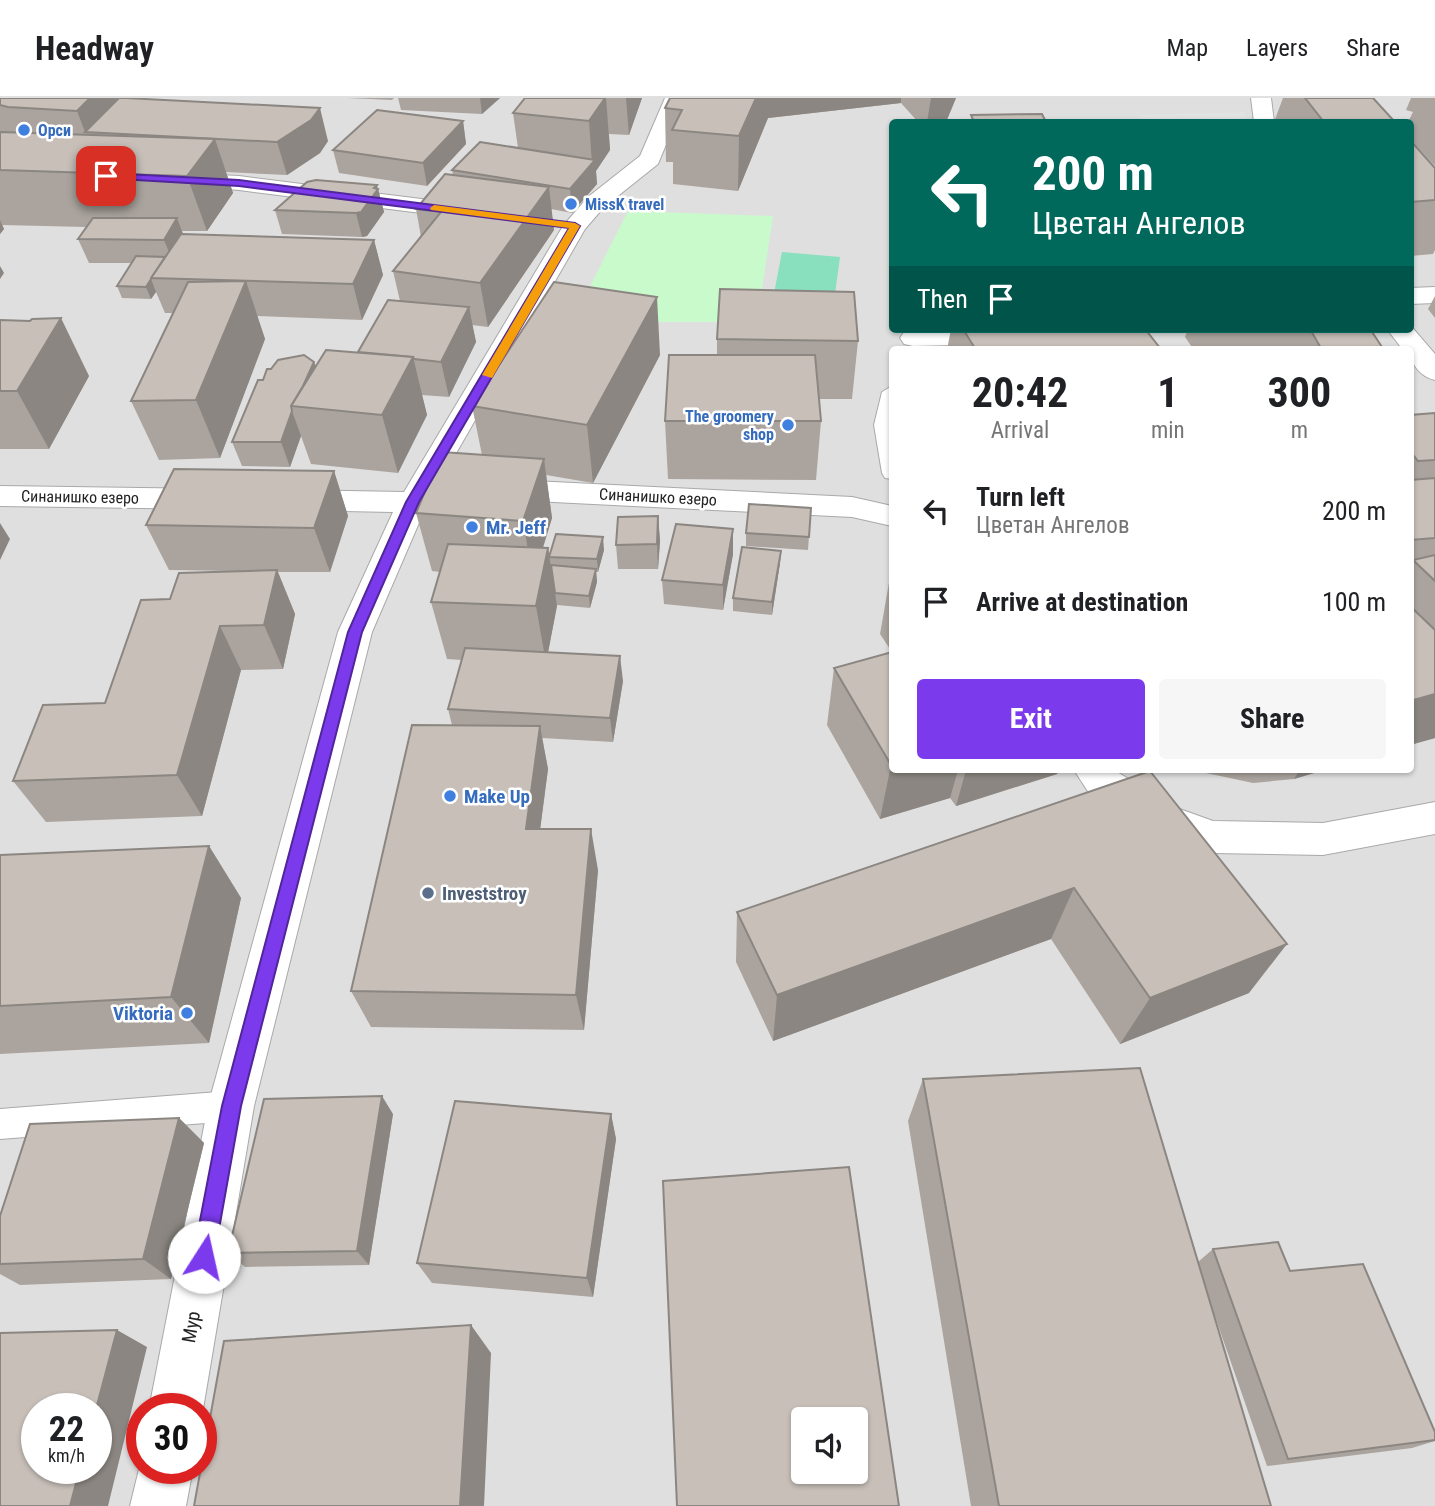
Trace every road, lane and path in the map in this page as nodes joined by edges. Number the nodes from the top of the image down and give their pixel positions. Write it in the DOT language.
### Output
graph roads {
  1 [pos="675,98"];
  2 [pos="1261,98"];
  3 [pos="1264,119"];
  4 [pos="160,179"];
  5 [pos="494,215"];
  6 [pos="1435,295"];
  7 [pos="1414,296"];
  8 [pos="1404,333"];
  9 [pos="1029,335"];
  10 [pos="910,344"];
  11 [pos="1435,372"];
  12 [pos="889,404"];
  13 [pos="889,455"];
  14 [pos="438,490"];
  15 [pos="0,496"];
  16 [pos="889,515"];
  17 [pos="1095,773"];
  18 [pos="1435,818"];
  19 [pos="231,1106"];
  20 [pos="0,1124"];
  21 [pos="179,1393"];
  22 [pos="162,1484"];
  23 [pos="158,1506"];
  1 -- 14 [label="street, Мур"];
  2 -- 3 [label="street"];
  4 -- 5 [label="street"];
  6 -- 7 [label="street"];
  8 -- 11 [label="street"];
  9 -- 10 [label="street"];
  12 -- 13 [label="lane"];
  14 -- 15 [label="street, Синанишко езеро"];
  14 -- 16 [label="street, Синанишко езеро"];
  14 -- 19 [label="street, Мур"];
  17 -- 18 [label="street"];
  19 -- 20 [label="lane"];
  19 -- 21 [label="street, Мур"];
  22 -- 23 [label="street"];
}
